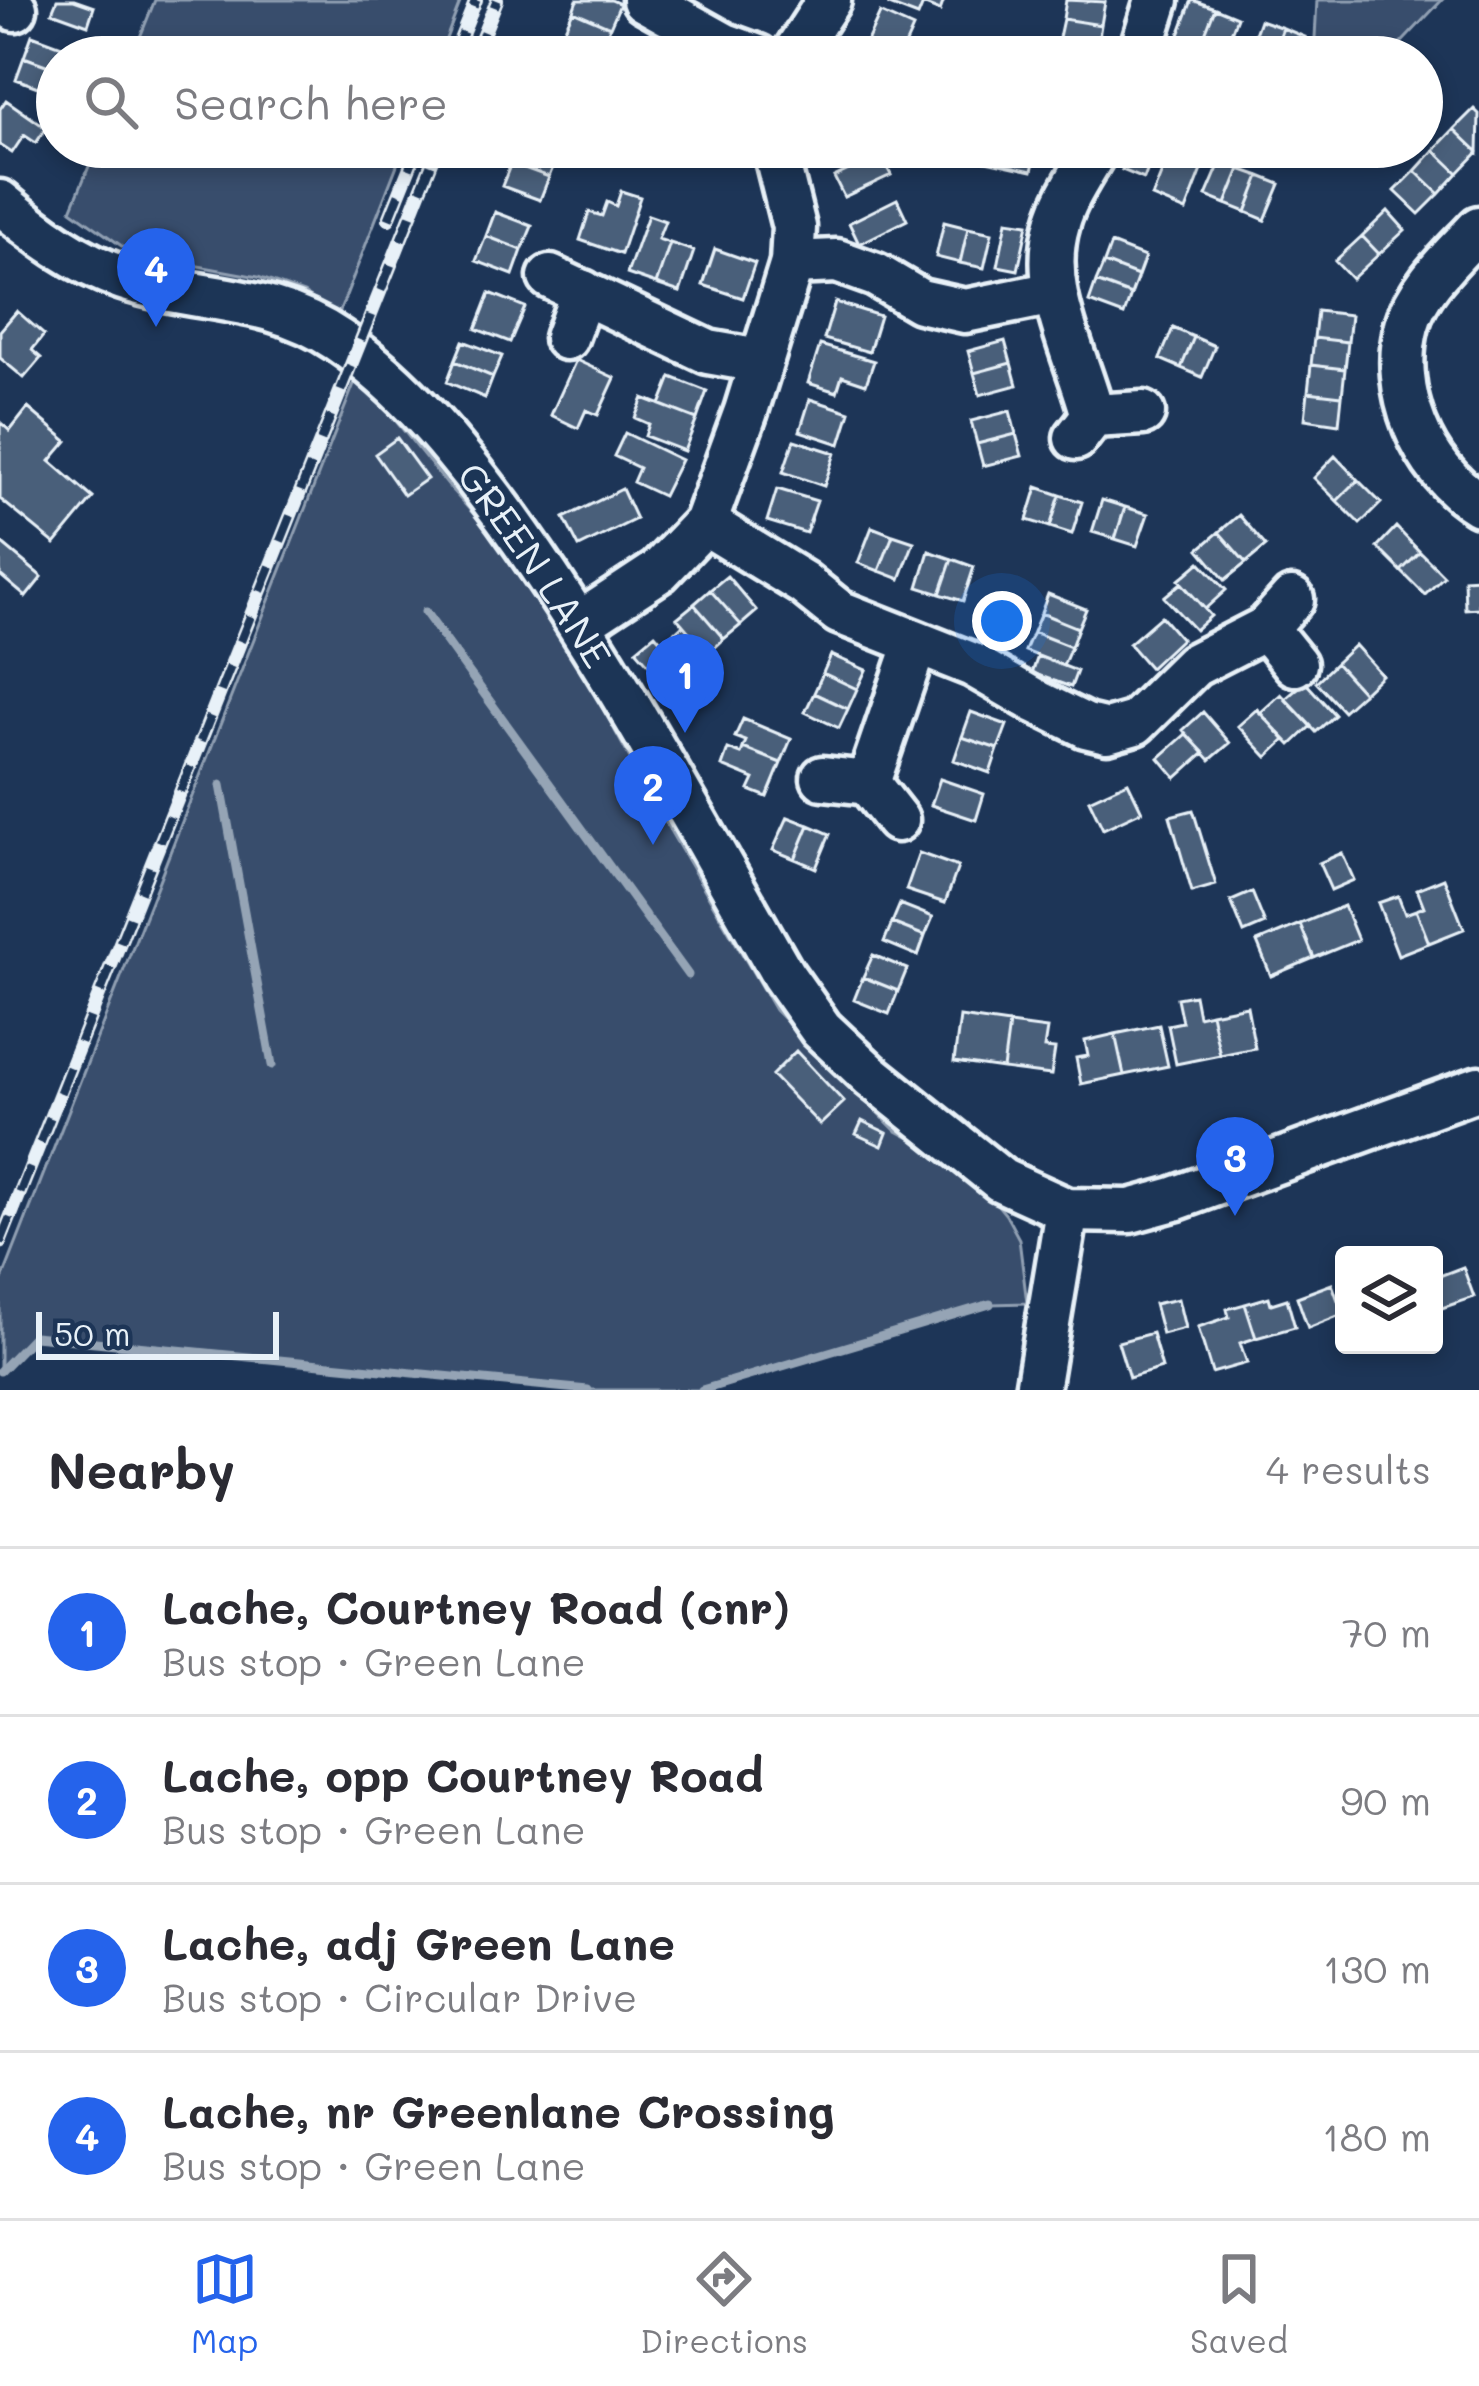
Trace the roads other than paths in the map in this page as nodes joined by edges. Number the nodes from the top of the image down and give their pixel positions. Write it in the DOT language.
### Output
graph roads {
  1 [pos="829,0"];
  2 [pos="1157,0"];
  3 [pos="666,5"];
  4 [pos="712,36"];
  5 [pos="806,36"];
  6 [pos="1146,36"];
  7 [pos="779,168"];
  8 [pos="1086,168"];
  9 [pos="0,202"];
  10 [pos="1479,228"];
  11 [pos="793,263"];
  12 [pos="1054,293"];
  13 [pos="566,338"];
  14 [pos="759,362"];
  15 [pos="1143,413"];
  16 [pos="1479,504"];
  17 [pos="705,523"];
  18 [pos="580,623"];
  19 [pos="916,643"];
  20 [pos="1294,664"];
  21 [pos="823,778"];
  22 [pos="868,782"];
  23 [pos="897,820"];
  24 [pos="1479,1088"];
  25 [pos="1066,1210"];
  26 [pos="1037,1390"];
  1 -- 5 [label="street"];
  2 -- 6 [label="street"];
  3 -- 4 [label="street"];
  7 -- 11 [label="street"];
  8 -- 12 [label="street"];
  9 -- 18 [label="street, GREEN LANE"];
  10 -- 16 [label="street"];
  11 -- 12 [label="street"];
  11 -- 14 [label="street"];
  12 -- 15 [label="street"];
  13 -- 14 [label="street"];
  14 -- 17 [label="street"];
  17 -- 18 [label="street"];
  17 -- 19 [label="street"];
  18 -- 25 [label="street, GREEN LANE"];
  19 -- 20 [label="street"];
  19 -- 22 [label="street"];
  21 -- 22 [label="street"];
  22 -- 23 [label="street"];
  24 -- 25 [label="street"];
  25 -- 26 [label="street"];
}
